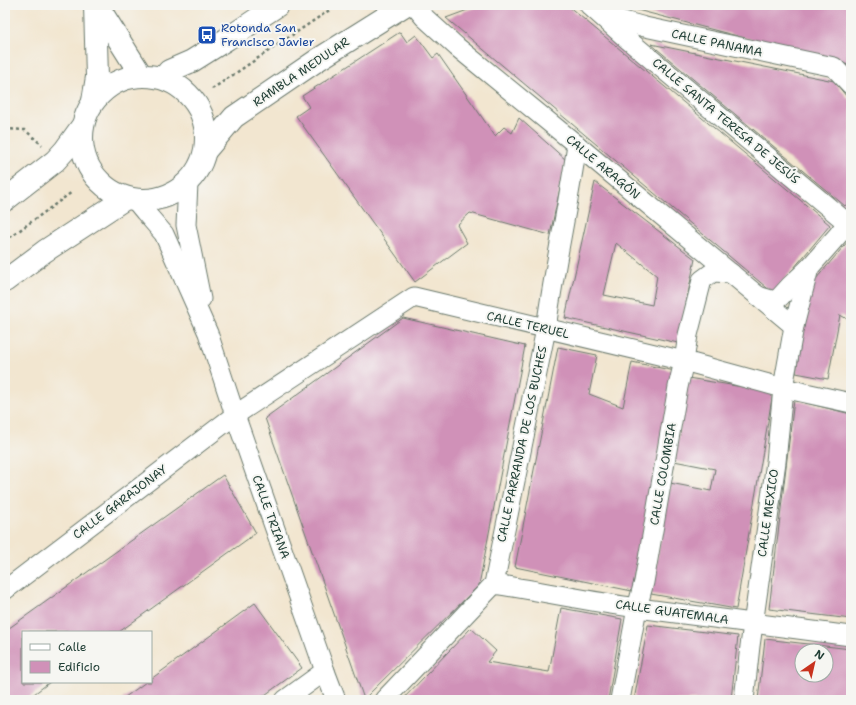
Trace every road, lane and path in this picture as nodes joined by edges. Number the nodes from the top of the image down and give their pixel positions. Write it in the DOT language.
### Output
graph roads {
  1 [pos="96,5"];
  2 [pos="278,5"];
  3 [pos="336,5"];
  4 [pos="406,5"];
  5 [pos="414,5"];
  6 [pos="595,10"];
  7 [pos="141,75"];
  8 [pos="164,78"];
  9 [pos="851,85"];
  10 [pos="212,89"];
  11 [pos="94,101"];
  12 [pos="83,124"];
  13 [pos="5,129"];
  14 [pos="577,145"];
  15 [pos="46,148"];
  16 [pos="206,150"];
  17 [pos="188,183"];
  18 [pos="72,192"];
  19 [pos="5,200"];
  20 [pos="131,200"];
  21 [pos="850,222"];
  22 [pos="5,242"];
  23 [pos="809,268"];
  24 [pos="731,273"];
  25 [pos="5,281"];
  26 [pos="758,296"];
  27 [pos="794,326"];
  28 [pos="546,329"];
  29 [pos="208,333"];
  30 [pos="684,361"];
  31 [pos="783,388"];
  32 [pos="851,403"];
  33 [pos="235,415"];
  34 [pos="494,584"];
  35 [pos="5,590"];
  36 [pos="636,608"];
  37 [pos="753,623"];
  38 [pos="851,636"];
  39 [pos="325,671"];
  40 [pos="285,700"];
  41 [pos="336,700"];
  42 [pos="384,700"];
  43 [pos="620,700"];
  44 [pos="744,700"];
  1 -- 7 [label="main road"];
  1 -- 11 [label="main road"];
  2 -- 8 [label="main road"];
  3 -- 10 [label="path"];
  4 -- 16 [label="main road, RAMBLA MEDULAR"];
  5 -- 14 [label="street, CALLE ARAGÓN"];
  6 -- 9 [label="street, CALLE PANAMA"];
  6 -- 21 [label="street, CALLE SANTA TERESA DE JESÚS"];
  7 -- 8 [label="main road"];
  7 -- 11 [label="main road"];
  8 -- 16 [label="main road"];
  11 -- 12 [label="main road"];
  12 -- 19 [label="main road"];
  12 -- 20 [label="main road"];
  13 -- 15 [label="path"];
  14 -- 24 [label="street, CALLE ARAGÓN"];
  14 -- 28 [label="street, CALLE PARRANDA DE LOS BUCHES"];
  16 -- 17 [label="main road"];
  17 -- 20 [label="main road"];
  17 -- 29 [label="street, CALLE TRIANA"];
  18 -- 22 [label="path"];
  20 -- 25 [label="main road"];
  20 -- 29 [label="street, CALLE TRIANA"];
  21 -- 23 [label="street"];
  23 -- 26 [label="street"];
  23 -- 27 [label="street, CALLE MEXICO"];
  24 -- 26 [label="street, CALLE ARAGÓN"];
  24 -- 30 [label="street, CALLE COLOMBIA"];
  26 -- 27 [label="street, CALLE ARAGÓN"];
  27 -- 31 [label="street, CALLE MEXICO"];
  28 -- 30 [label="street, CALLE TERUEL"];
  28 -- 33 [label="street, CALLE TERUEL"];
  28 -- 34 [label="street, CALLE PARRANDA DE LOS BUCHES"];
  29 -- 33 [label="street, CALLE TRIANA"];
  30 -- 31 [label="street, CALLE TERUEL"];
  30 -- 36 [label="street, CALLE COLOMBIA"];
  31 -- 32 [label="street, CALLE TERUEL"];
  31 -- 37 [label="street, CALLE MEXICO"];
  33 -- 35 [label="street, CALLE GARAJONAY"];
  33 -- 39 [label="street, CALLE TRIANA"];
  34 -- 36 [label="street, CALLE GUATEMALA"];
  34 -- 42 [label="street"];
  36 -- 37 [label="street, CALLE GUATEMALA"];
  36 -- 43 [label="street, CALLE COLOMBIA"];
  37 -- 38 [label="street, CALLE GUATEMALA"];
  37 -- 44 [label="street, CALLE MEXICO"];
  39 -- 40 [label="street"];
  39 -- 41 [label="street, CALLE TRIANA"];
}
